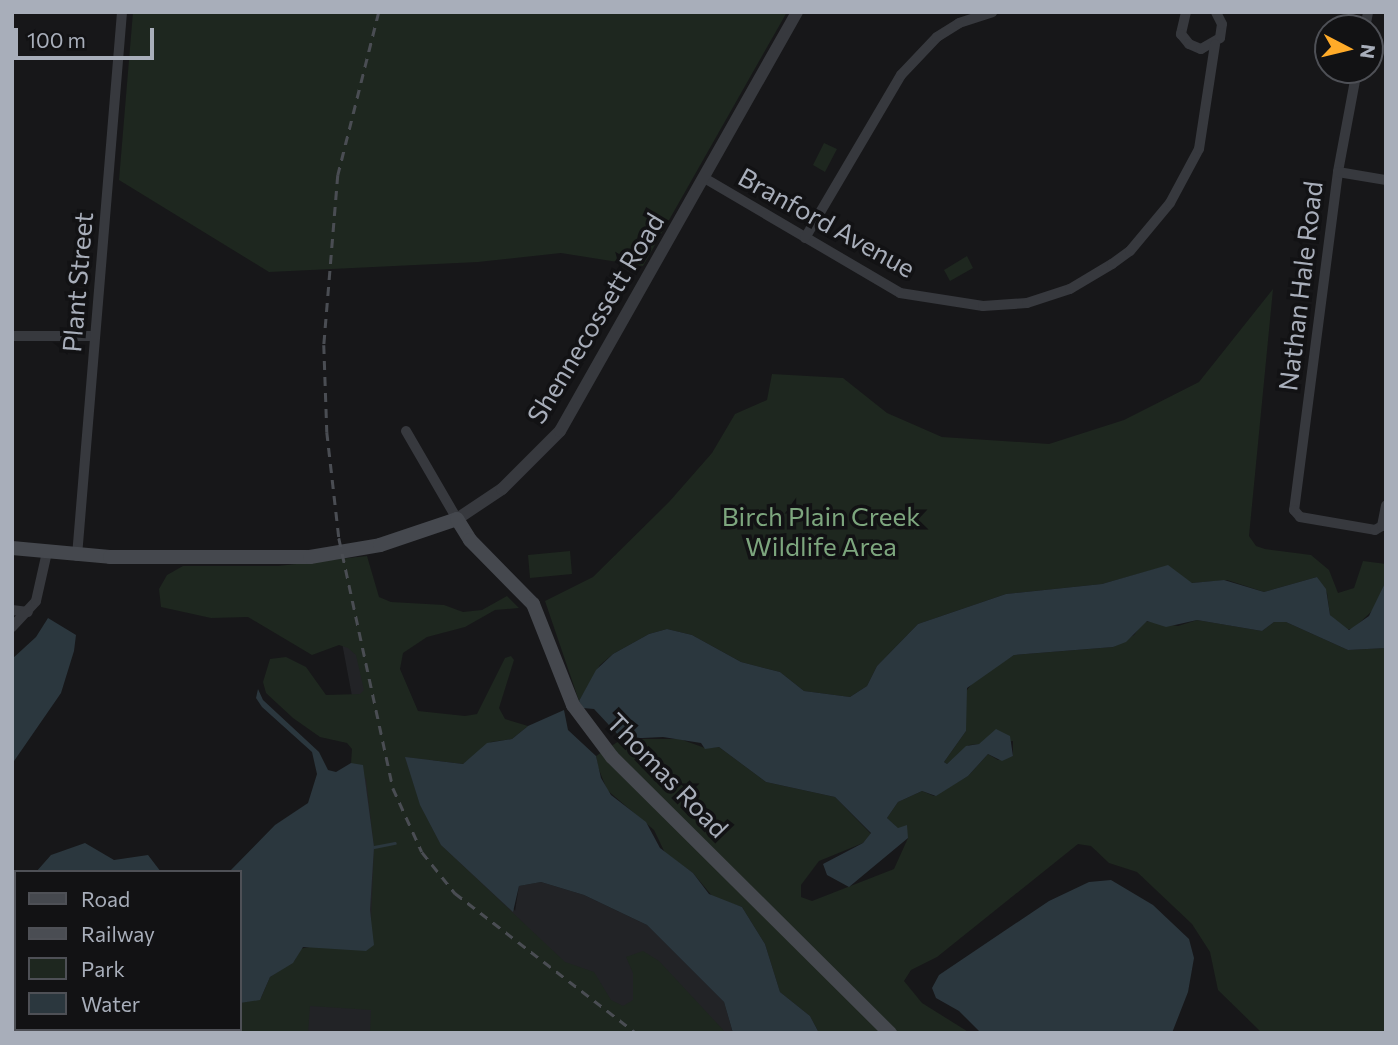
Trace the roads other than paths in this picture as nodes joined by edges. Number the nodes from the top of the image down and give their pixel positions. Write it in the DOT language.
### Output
graph roads {
  1 [pos="122,12"];
  2 [pos="797,12"];
  3 [pos="992,12"];
  4 [pos="1216,12"];
  5 [pos="1183,13"];
  6 [pos="1215,44"];
  7 [pos="1201,49"];
  8 [pos="1212,70"];
  9 [pos="1354,84"];
  10 [pos="1338,172"];
  11 [pos="706,179"];
  12 [pos="1386,180"];
  13 [pos="805,238"];
  14 [pos="95,336"];
  15 [pos="12,337"];
  16 [pos="406,431"];
  17 [pos="1386,505"];
  18 [pos="457,519"];
  19 [pos="12,548"];
  20 [pos="47,552"];
  21 [pos="77,556"];
  22 [pos="12,610"];
  23 [pos="28,612"];
  24 [pos="12,627"];
  25 [pos="890,1033"];
  1 -- 14 [label="street, Plant Street"];
  2 -- 11 [label="street, Shennecossett Road"];
  3 -- 13 [label="street"];
  4 -- 6 [label="street, Branford Avenue"];
  5 -- 7 [label="street"];
  6 -- 7 [label="street"];
  6 -- 8 [label="street, Branford Avenue"];
  7 -- 8 [label="street"];
  8 -- 13 [label="street, Branford Avenue"];
  9 -- 10 [label="street, Nathan Hale Road"];
  10 -- 12 [label="street"];
  10 -- 17 [label="street, Nathan Hale Road"];
  11 -- 13 [label="street, Branford Avenue"];
  11 -- 18 [label="street, Shennecossett Road"];
  14 -- 15 [label="street"];
  14 -- 21 [label="street, Plant Street"];
  16 -- 18 [label="street"];
  18 -- 21 [label="main road, Shennecossett Road"];
  18 -- 25 [label="main road, Thomas Road"];
  19 -- 20 [label="main road, Shennecossett Road"];
  20 -- 21 [label="main road, Shennecossett Road"];
  20 -- 23 [label="street"];
  22 -- 23 [label="street"];
  23 -- 24 [label="street"];
}
